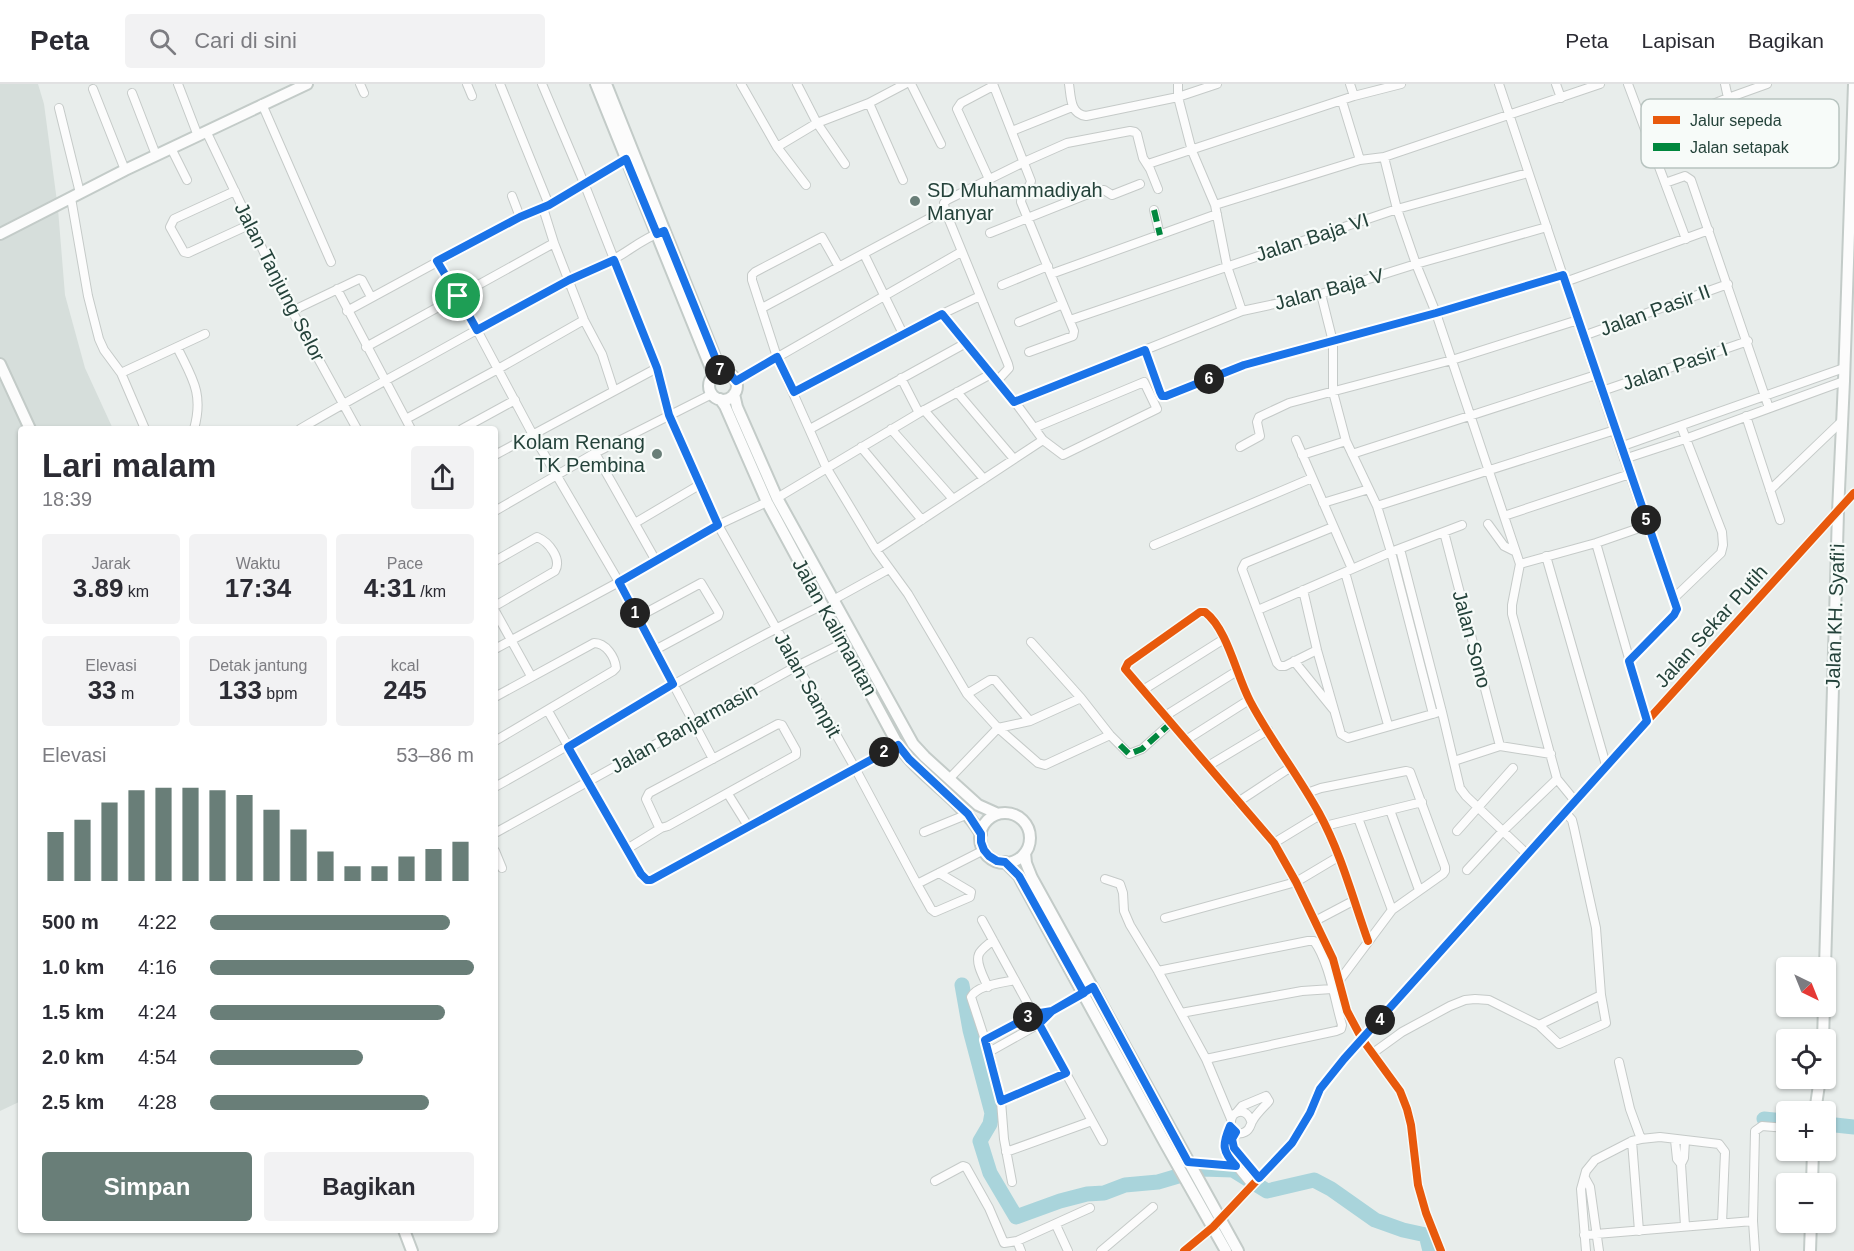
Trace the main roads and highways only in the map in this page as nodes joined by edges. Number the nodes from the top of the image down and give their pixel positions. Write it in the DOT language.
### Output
graph roads {
  1 [pos="307,84"];
  2 [pos="596,84"];
  3 [pos="606,84"];
  4 [pos="1854,84"];
  5 [pos="607,99"];
  6 [pos="661,233"];
  7 [pos="0,234"];
  8 [pos="0,364"];
  9 [pos="717,374"];
  10 [pos="734,394"];
  11 [pos="716,397"];
  12 [pos="29,426"];
  13 [pos="772,500"];
  14 [pos="820,575"];
  15 [pos="809,580"];
  16 [pos="885,694"];
  17 [pos="874,700"];
  18 [pos="998,814"];
  19 [pos="981,834"];
  20 [pos="1025,852"];
  21 [pos="1005,862"];
  22 [pos="1825,957"];
  23 [pos="1089,990"];
  24 [pos="1217,1223"];
  25 [pos="405,1233"];
  26 [pos="1811,1233"];
  27 [pos="412,1251"];
  28 [pos="1226,1251"];
  29 [pos="1238,1251"];
  30 [pos="1810,1251"];
  1 -- 7 [label="main road"];
  2 -- 5 [label="main road"];
  3 -- 5 [label="main road"];
  4 -- 22 [label="main road, Jalan KH. Syafi'i"];
  5 -- 6 [label="main road"];
  5 -- 6 [label="main road"];
  6 -- 9 [label="main road"];
  8 -- 12 [label="main road"];
  9 -- 10 [label="main road"];
  9 -- 11 [label="main road"];
  10 -- 11 [label="main road"];
  10 -- 13 [label="main road, Jalan Kalimantan"];
  11 -- 13 [label="main road, Jalan Kalimantan"];
  13 -- 14 [label="main road, Jalan Kalimantan"];
  13 -- 15 [label="main road, Jalan Kalimantan"];
  14 -- 15 [label="main road"];
  14 -- 16 [label="main road, Jalan Kalimantan"];
  15 -- 17 [label="main road, Jalan Kalimantan"];
  16 -- 17 [label="main road"];
  16 -- 18 [label="main road, Jalan Kalimantan"];
  17 -- 19 [label="main road, Jalan Kalimantan"];
  18 -- 19 [label="main road"];
  18 -- 20 [label="main road"];
  19 -- 21 [label="main road"];
  20 -- 21 [label="main road"];
  20 -- 23 [label="main road"];
  21 -- 23 [label="main road"];
  23 -- 24 [label="main road"];
  24 -- 28 [label="main road"];
  24 -- 29 [label="main road"];
  25 -- 27 [label="main road"];
  26 -- 30 [label="main road"];
}
